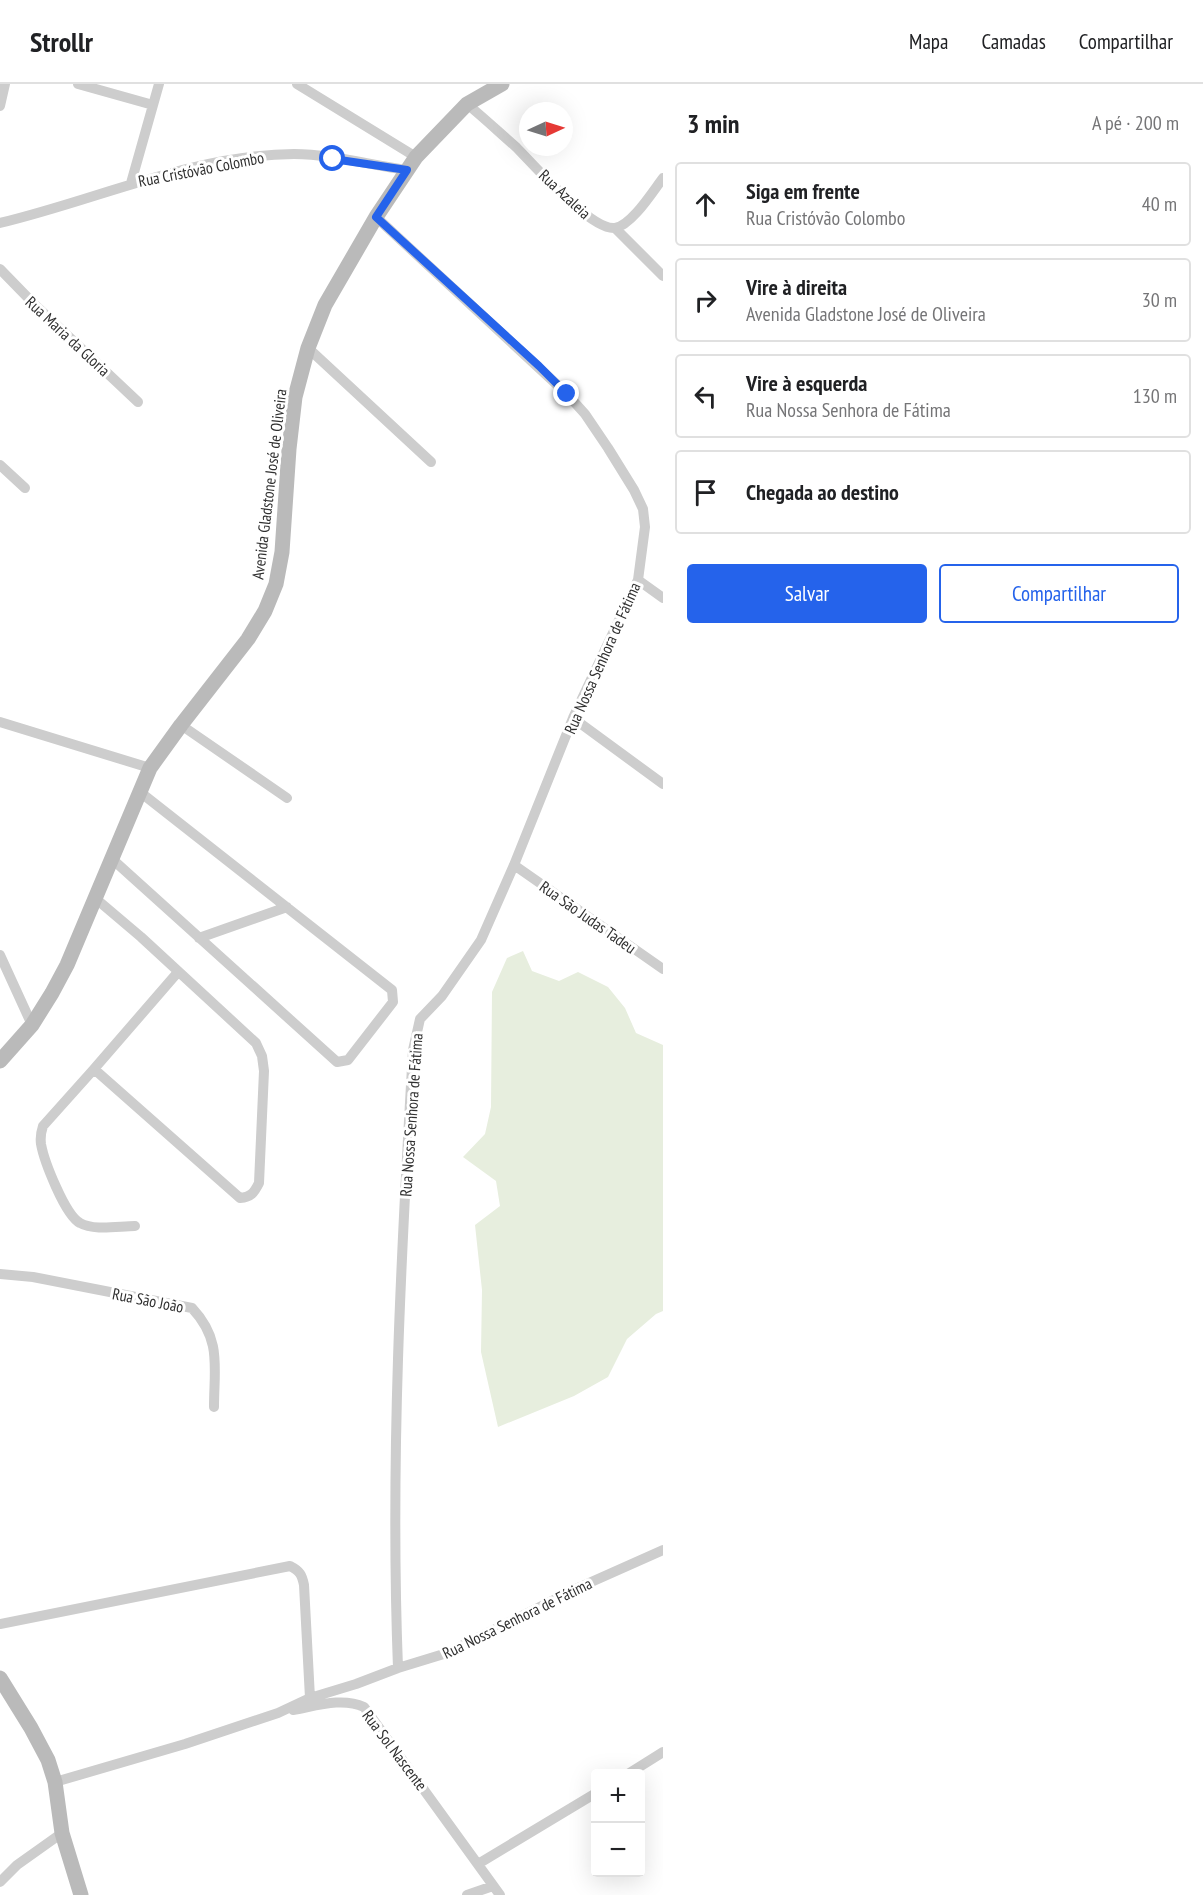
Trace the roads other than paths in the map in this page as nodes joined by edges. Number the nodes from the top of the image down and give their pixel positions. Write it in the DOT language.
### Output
graph roads {
  1 [pos="4,84"];
  2 [pos="78,84"];
  3 [pos="159,84"];
  4 [pos="297,84"];
  5 [pos="502,84"];
  6 [pos="467,104"];
  7 [pos="153,105"];
  8 [pos="0,106"];
  9 [pos="412,164"];
  10 [pos="663,178"];
  11 [pos="130,183"];
  12 [pos="376,217"];
  13 [pos="0,223"];
  14 [pos="615,228"];
  15 [pos="0,269"];
  16 [pos="663,276"];
  17 [pos="308,348"];
  18 [pos="138,402"];
  19 [pos="431,462"];
  20 [pos="0,465"];
  21 [pos="25,488"];
  22 [pos="638,580"];
  23 [pos="663,598"];
  24 [pos="573,718"];
  25 [pos="0,722"];
  26 [pos="181,725"];
  27 [pos="150,768"];
  28 [pos="663,784"];
  29 [pos="140,792"];
  30 [pos="287,798"];
  31 [pos="111,858"];
  32 [pos="514,865"];
  33 [pos="95,898"];
  34 [pos="286,907"];
  35 [pos="199,938"];
  36 [pos="0,955"];
  37 [pos="663,969"];
  38 [pos="178,972"];
  39 [pos="32,1025"];
  40 [pos="0,1061"];
  41 [pos="94,1069"];
  42 [pos="135,1226"];
  43 [pos="0,1274"];
  44 [pos="214,1407"];
  45 [pos="663,1550"];
  46 [pos="0,1624"];
  47 [pos="398,1668"];
  48 [pos="0,1678"];
  49 [pos="310,1698"];
  50 [pos="278,1713"];
  51 [pos="663,1752"];
  52 [pos="635,1769"];
  53 [pos="55,1782"];
  54 [pos="591,1796"];
  55 [pos="62,1833"];
  56 [pos="478,1864"];
  57 [pos="0,1882"];
  58 [pos="493,1886"];
  59 [pos="81,1895"];
  60 [pos="467,1895"];
  61 [pos="501,1895"];
  1 -- 8 [label="street"];
  2 -- 7 [label="street"];
  3 -- 7 [label="street"];
  4 -- 9 [label="street"];
  5 -- 6 [label="main road, Avenida Gladstone José de Oliveira"];
  6 -- 9 [label="main road, Avenida Gladstone José de Oliveira"];
  6 -- 14 [label="street, Rua Azaleia"];
  7 -- 11 [label="street"];
  9 -- 11 [label="street, Rua Cristóvão Colombo"];
  9 -- 12 [label="main road, Avenida Gladstone José de Oliveira"];
  10 -- 14 [label="street"];
  11 -- 13 [label="street, Rua Cristóvão Colombo"];
  12 -- 17 [label="main road, Avenida Gladstone José de Oliveira"];
  12 -- 22 [label="street, Rua Nossa Senhora de Fátima"];
  14 -- 16 [label="street"];
  15 -- 18 [label="street, Rua Maria da Gloria"];
  17 -- 19 [label="street"];
  17 -- 26 [label="main road, Avenida Gladstone José de Oliveira"];
  20 -- 21 [label="street"];
  22 -- 23 [label="street"];
  22 -- 24 [label="street, Rua Nossa Senhora de Fátima"];
  24 -- 28 [label="street"];
  24 -- 32 [label="street, Rua Nossa Senhora de Fátima"];
  25 -- 27 [label="street"];
  26 -- 27 [label="main road, Avenida Gladstone José de Oliveira"];
  26 -- 30 [label="street"];
  27 -- 29 [label="main road, Avenida Gladstone José de Oliveira"];
  29 -- 31 [label="main road, Avenida Gladstone José de Oliveira"];
  29 -- 34 [label="street"];
  31 -- 33 [label="main road, Avenida Gladstone José de Oliveira"];
  31 -- 35 [label="street"];
  32 -- 37 [label="street, Rua São Judas Tadeu"];
  32 -- 47 [label="street, Rua Nossa Senhora de Fátima"];
  33 -- 38 [label="street"];
  33 -- 39 [label="main road, Avenida Gladstone José de Oliveira"];
  34 -- 35 [label="street"];
  34 -- 35 [label="street"];
  36 -- 39 [label="street"];
  38 -- 41 [label="street"];
  38 -- 41 [label="street"];
  39 -- 40 [label="main road, Avenida Gladstone José de Oliveira"];
  41 -- 42 [label="street"];
  43 -- 44 [label="street, Rua São João"];
  45 -- 47 [label="street, Rua Nossa Senhora de Fátima"];
  46 -- 49 [label="street"];
  47 -- 49 [label="street, Rua Sol Nascente"];
  48 -- 53 [label="main road"];
  49 -- 50 [label="street, Rua Sol Nascente"];
  50 -- 53 [label="street, Rua Sol Nascente"];
  50 -- 56 [label="street, Rua Sol Nascente"];
  51 -- 52 [label="street"];
  53 -- 55 [label="main road"];
  54 -- 56 [label="street"];
  55 -- 57 [label="street"];
  55 -- 59 [label="main road"];
  56 -- 58 [label="street, Rua Sol Nascente"];
  58 -- 60 [label="street"];
  58 -- 61 [label="street, Rua Sol Nascente"];
}
